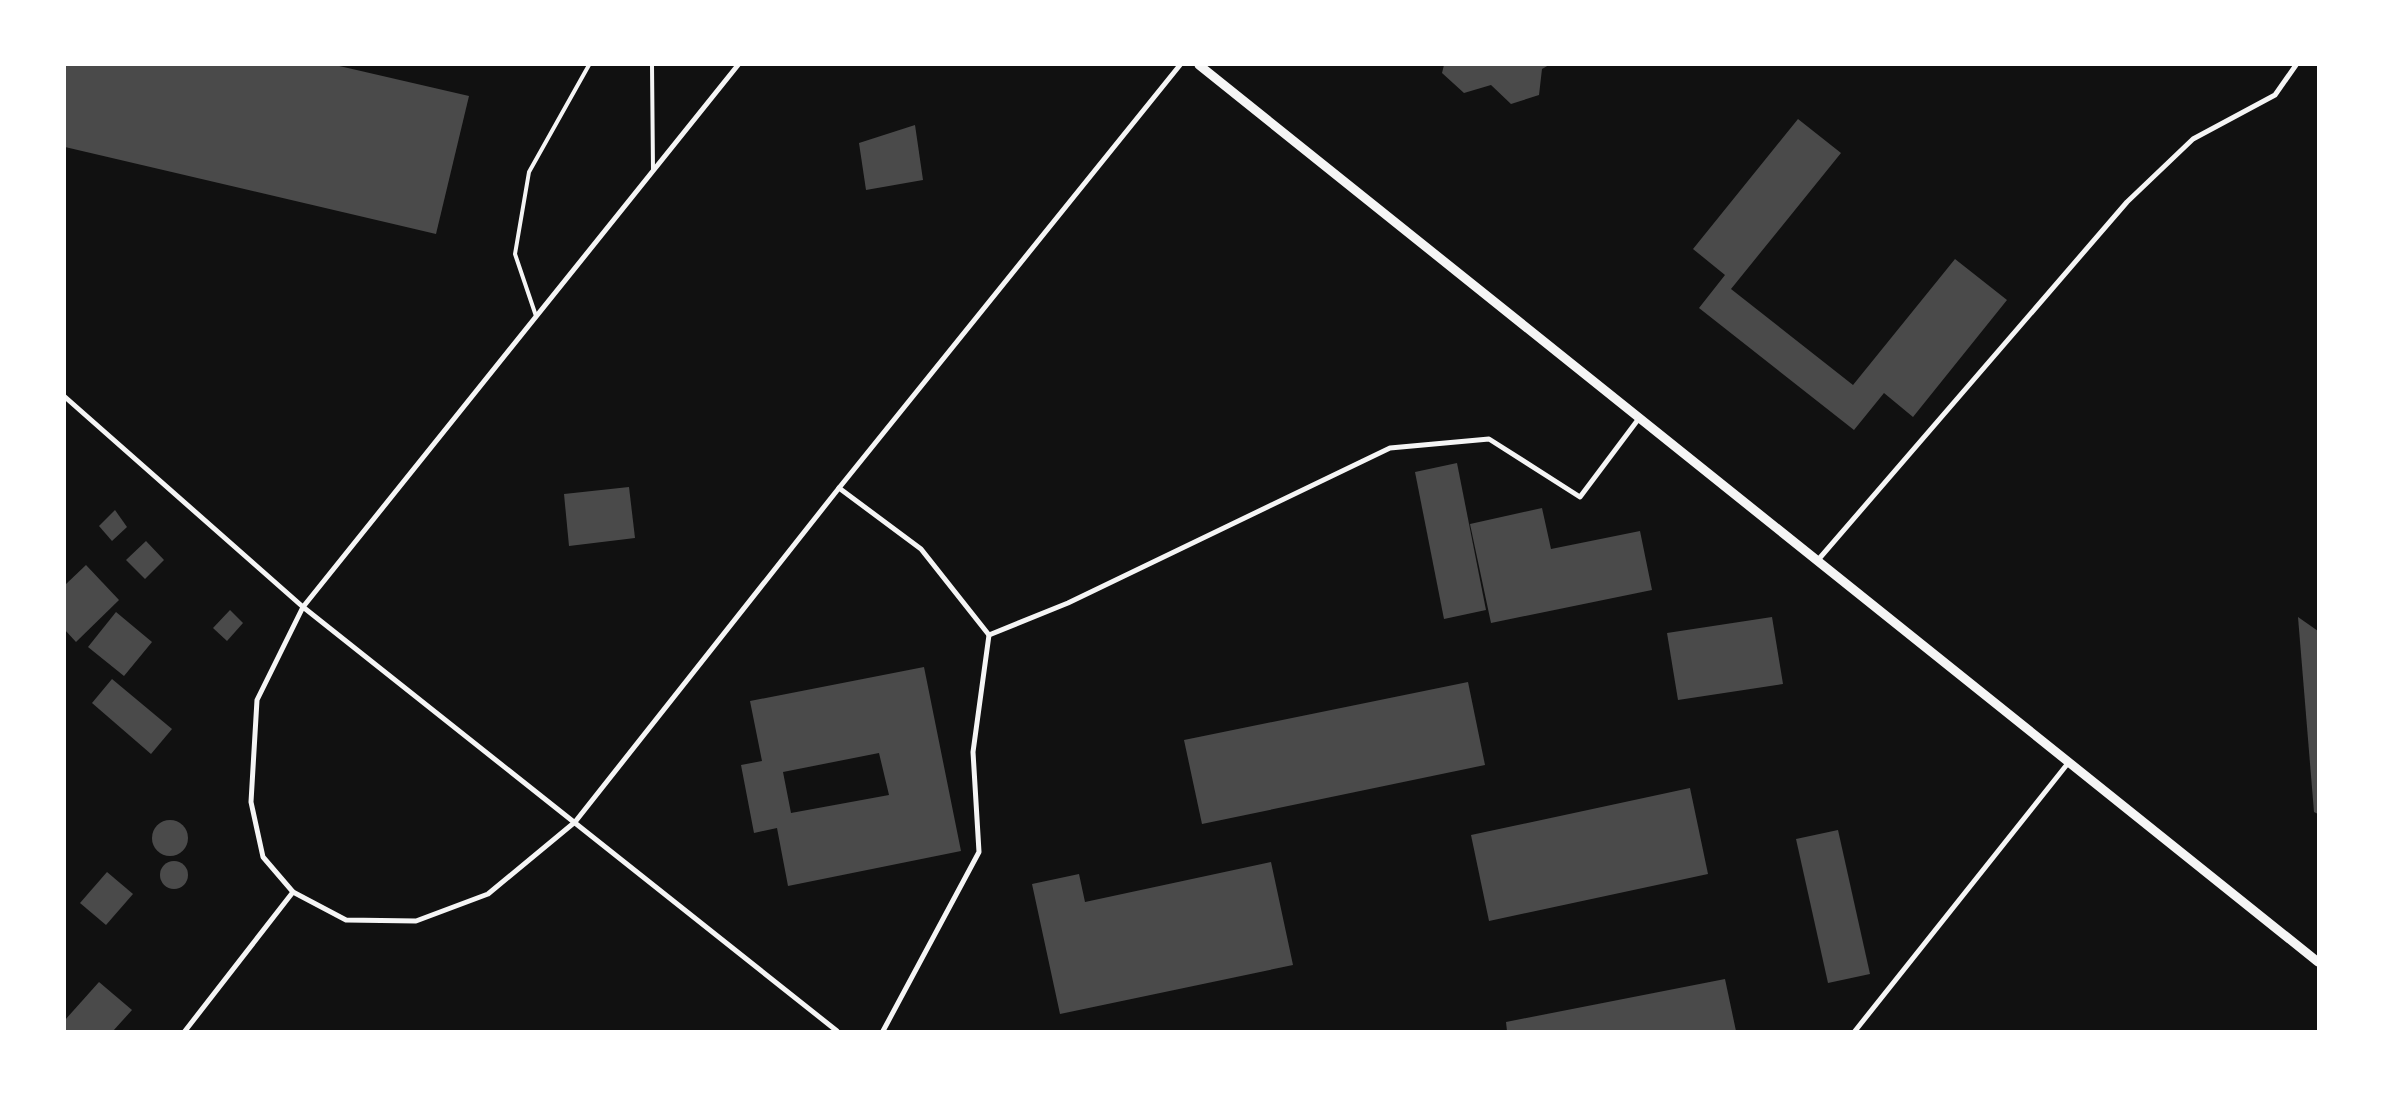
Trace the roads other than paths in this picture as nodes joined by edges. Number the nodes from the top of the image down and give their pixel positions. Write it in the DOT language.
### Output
graph roads {
  1 [pos="589,65"];
  2 [pos="652,65"];
  3 [pos="738,65"];
  4 [pos="1180,65"];
  5 [pos="1199,65"];
  6 [pos="2296,65"];
  7 [pos="653,170"];
  8 [pos="536,316"];
  9 [pos="65,397"];
  10 [pos="1640,417"];
  11 [pos="840,488"];
  12 [pos="1818,560"];
  13 [pos="303,607"];
  14 [pos="989,636"];
  15 [pos="2069,762"];
  16 [pos="575,822"];
  17 [pos="293,892"];
  18 [pos="2318,962"];
  19 [pos="185,1031"];
  20 [pos="837,1031"];
  21 [pos="883,1031"];
  22 [pos="1855,1031"];
  1 -- 8 [label="lane"];
  2 -- 7 [label="lane"];
  3 -- 7 [label="street"];
  4 -- 11 [label="street"];
  5 -- 10 [label="street"];
  6 -- 12 [label="street"];
  7 -- 8 [label="street"];
  8 -- 13 [label="street"];
  9 -- 13 [label="street"];
  10 -- 12 [label="street"];
  10 -- 14 [label="street"];
  11 -- 14 [label="street"];
  11 -- 16 [label="street"];
  12 -- 15 [label="street"];
  13 -- 16 [label="street"];
  13 -- 17 [label="street"];
  14 -- 21 [label="street"];
  15 -- 18 [label="street"];
  15 -- 22 [label="street"];
  16 -- 17 [label="street"];
  16 -- 20 [label="street"];
  17 -- 19 [label="street"];
}
